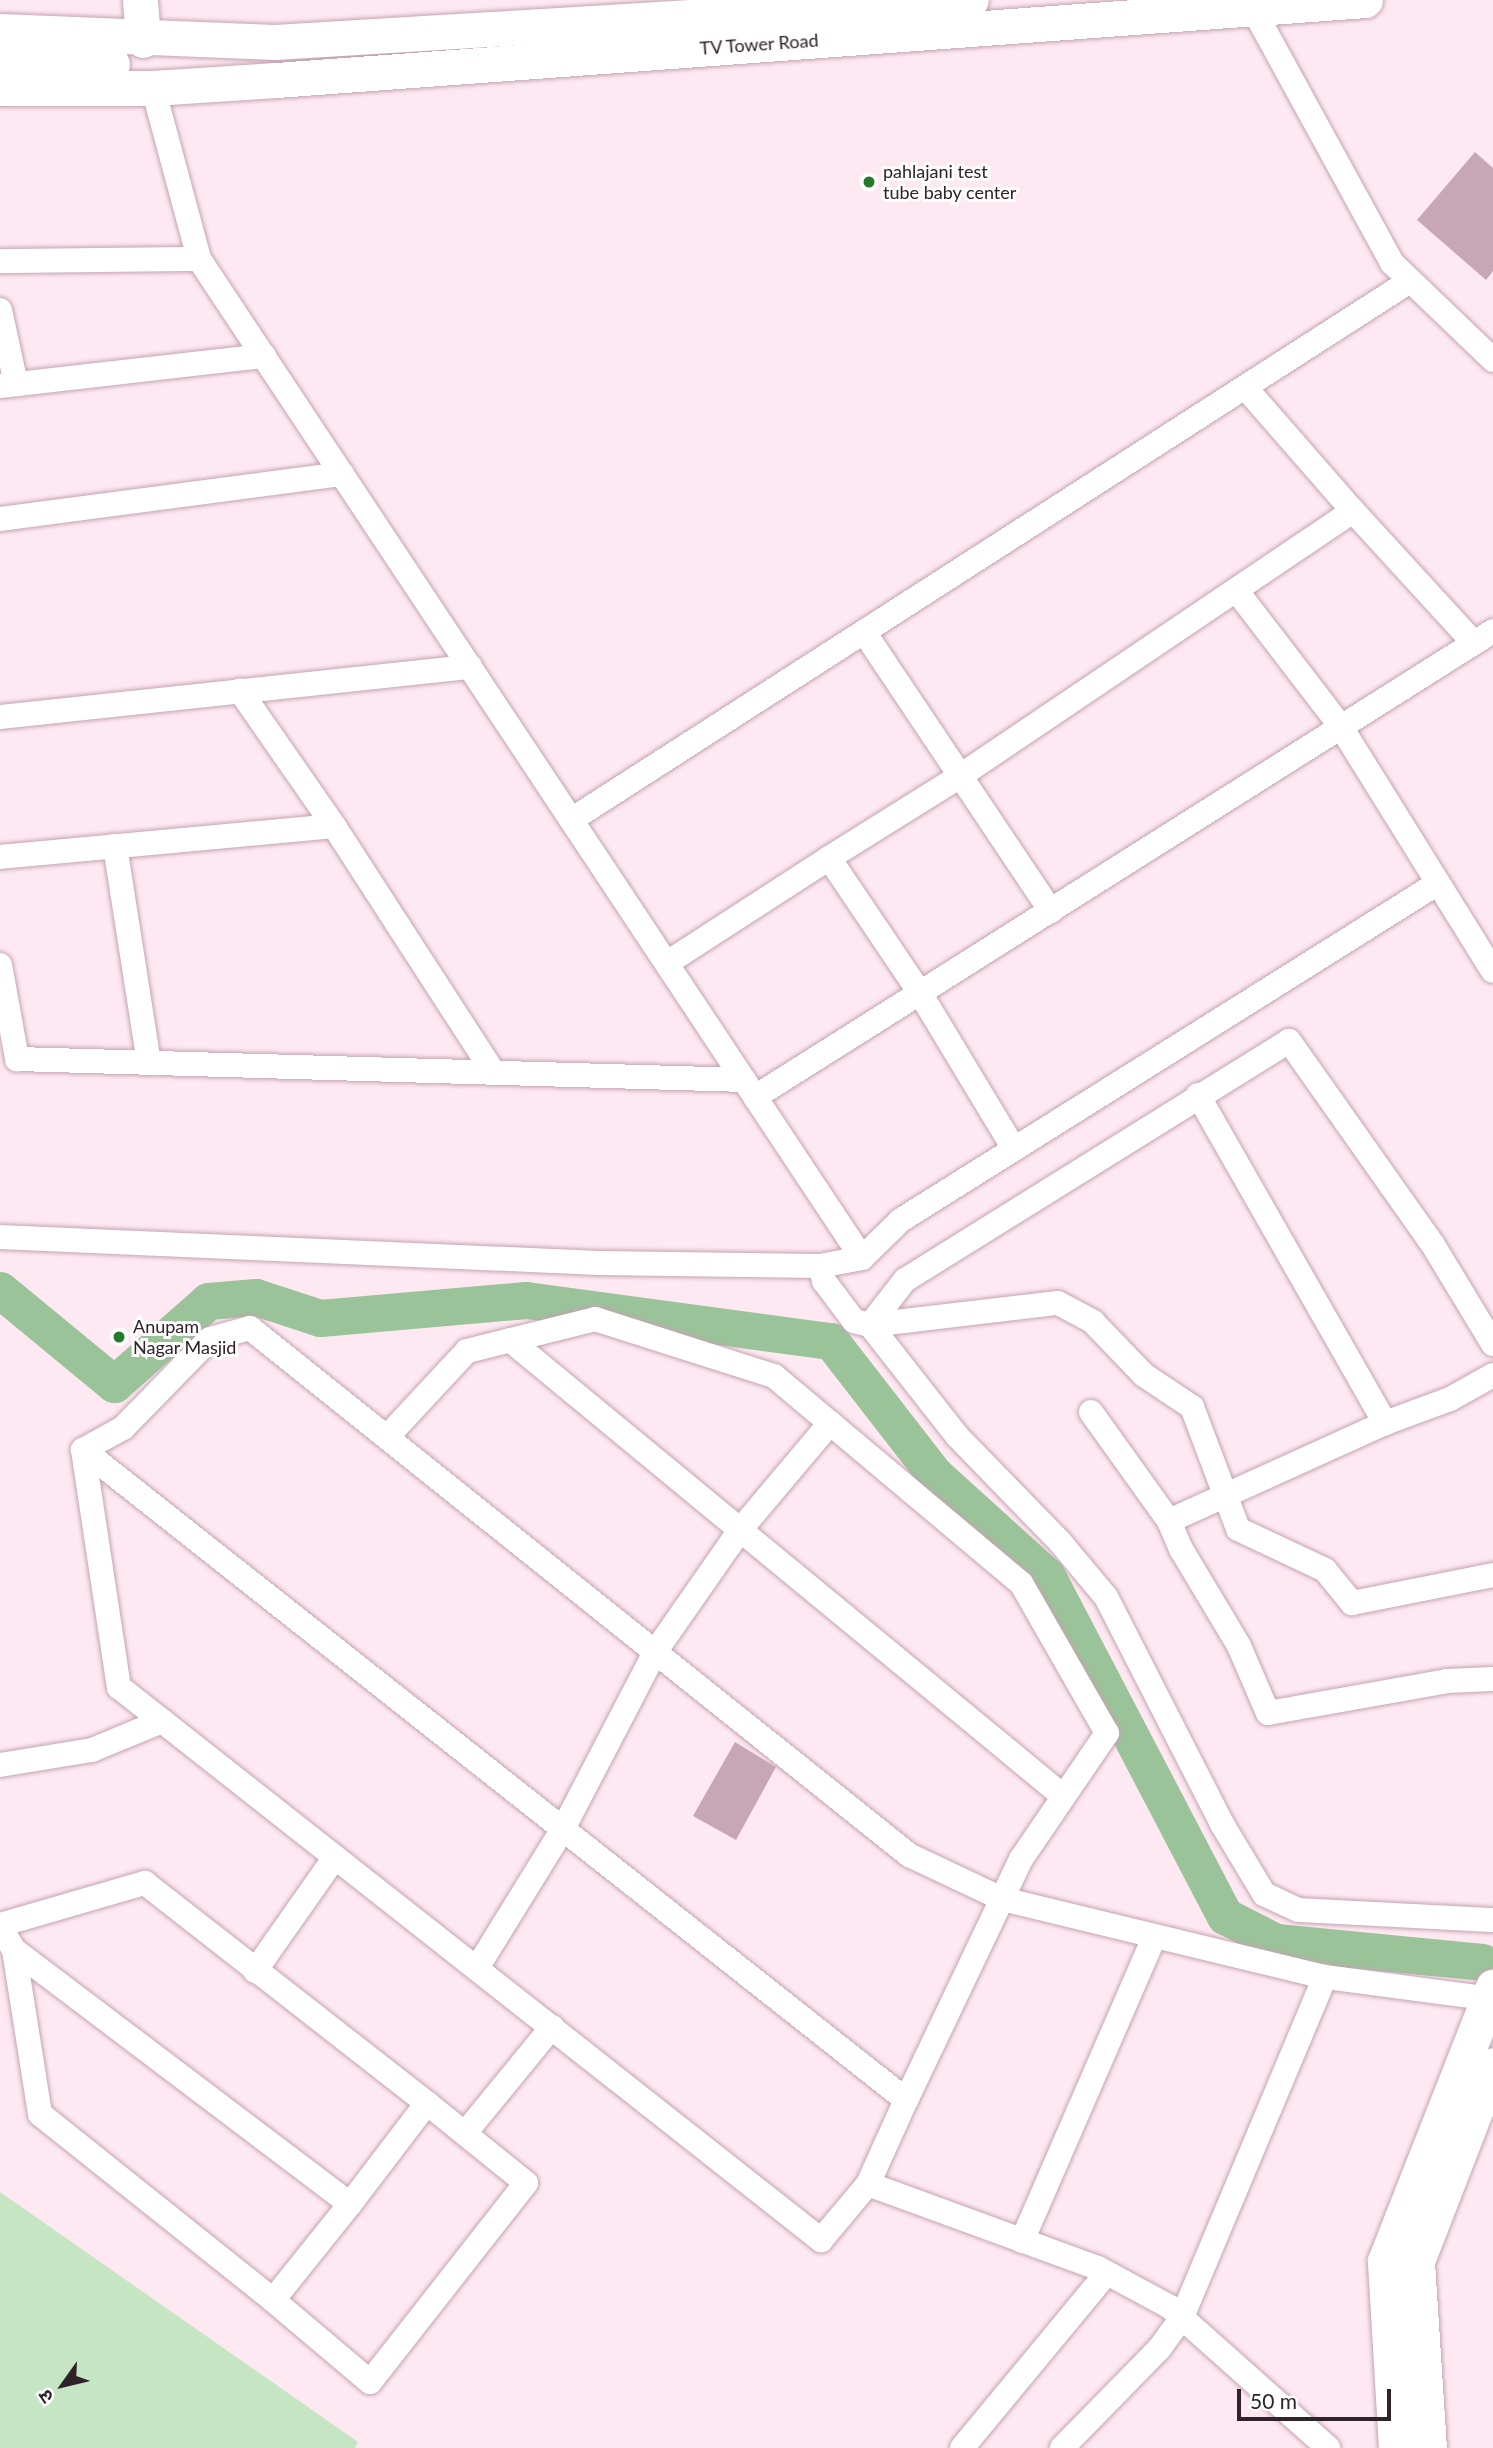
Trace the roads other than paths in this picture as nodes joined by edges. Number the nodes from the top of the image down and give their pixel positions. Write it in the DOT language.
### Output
graph roads {
  1 [pos="140,0"];
  2 [pos="971,0"];
  3 [pos="1365,0"];
  4 [pos="1252,7"];
  5 [pos="0,32"];
  6 [pos="144,40"];
  7 [pos="275,43"];
  8 [pos="0,63"];
  9 [pos="217,65"];
  10 [pos="276,80"];
  11 [pos="0,88"];
  12 [pos="153,88"];
  13 [pos="199,259"];
  14 [pos="0,261"];
  15 [pos="1410,281"];
  16 [pos="0,310"];
  17 [pos="264,356"];
  18 [pos="1493,360"];
  19 [pos="8,385"];
  20 [pos="1245,387"];
  21 [pos="342,474"];
  22 [pos="1353,511"];
  23 [pos="0,519"];
  24 [pos="1236,590"];
  25 [pos="864,632"];
  26 [pos="1483,637"];
  27 [pos="470,667"];
  28 [pos="240,691"];
  29 [pos="0,717"];
  30 [pos="1341,727"];
  31 [pos="961,776"];
  32 [pos="571,820"];
  33 [pos="334,826"];
  34 [pos="115,846"];
  35 [pos="0,857"];
  36 [pos="829,858"];
  37 [pos="1438,883"];
  38 [pos="1051,911"];
  39 [pos="667,963"];
  40 [pos="0,965"];
  41 [pos="1493,971"];
  42 [pos="920,993"];
  43 [pos="149,1062"];
  44 [pos="494,1073"];
  45 [pos="750,1089"];
  46 [pos="1198,1095"];
  47 [pos="1014,1149"];
  48 [pos="0,1237"];
  49 [pos="862,1258"];
  50 [pos="820,1266"];
  51 [pos="870,1325"];
  52 [pos="510,1340"];
  53 [pos="1493,1344"];
  54 [pos="1493,1375"];
  55 [pos="1091,1412"];
  56 [pos="830,1423"];
  57 [pos="1385,1423"];
  58 [pos="387,1437"];
  59 [pos="83,1450"];
  60 [pos="1224,1493"];
  61 [pos="1169,1521"];
  62 [pos="740,1530"];
  63 [pos="1493,1574"];
  64 [pos="655,1652"];
  65 [pos="1493,1679"];
  66 [pos="162,1721"];
  67 [pos="0,1765"];
  68 [pos="1063,1796"];
  69 [pos="563,1829"];
  70 [pos="335,1857"];
  71 [pos="1002,1899"];
  72 [pos="1493,1920"];
  73 [pos="0,1926"];
  74 [pos="1154,1937"];
  75 [pos="14,1950"];
  76 [pos="477,1968"];
  77 [pos="256,1971"];
  78 [pos="1325,1977"];
  79 [pos="1491,1995"];
  80 [pos="552,2027"];
  81 [pos="1493,2065"];
  82 [pos="906,2100"];
  83 [pos="427,2103"];
  84 [pos="466,2133"];
  85 [pos="868,2184"];
  86 [pos="350,2204"];
  87 [pos="1022,2241"];
  88 [pos="1107,2273"];
  89 [pos="273,2301"];
  90 [pos="1182,2317"];
  91 [pos="961,2448"];
  92 [pos="1062,2448"];
  93 [pos="1328,2448"];
  94 [pos="1396,2448"];
  95 [pos="1429,2448"];
  1 -- 6 [label="main road"];
  2 -- 7 [label="main road, TV Tower Road"];
  3 -- 4 [label="main road, TV Tower Road"];
  4 -- 10 [label="main road, TV Tower Road"];
  4 -- 15 [label="street"];
  5 -- 6 [label="main road, TV Tower Road"];
  6 -- 7 [label="main road, TV Tower Road"];
  7 -- 9 [label="main road"];
  8 -- 9 [label="main road"];
  9 -- 10 [label="main road"];
  10 -- 12 [label="main road, TV Tower Road"];
  11 -- 12 [label="main road, TV Tower Road"];
  12 -- 13 [label="street"];
  13 -- 14 [label="street"];
  13 -- 17 [label="street"];
  15 -- 18 [label="street"];
  15 -- 20 [label="street"];
  16 -- 19 [label="street"];
  17 -- 19 [label="street"];
  17 -- 21 [label="street"];
  20 -- 22 [label="street"];
  20 -- 25 [label="street"];
  21 -- 23 [label="street"];
  21 -- 27 [label="street"];
  22 -- 24 [label="street"];
  22 -- 26 [label="street"];
  24 -- 30 [label="street"];
  24 -- 31 [label="street"];
  25 -- 31 [label="street"];
  25 -- 32 [label="street"];
  26 -- 30 [label="street"];
  27 -- 28 [label="street"];
  27 -- 32 [label="street"];
  28 -- 29 [label="street"];
  28 -- 33 [label="street"];
  30 -- 37 [label="street"];
  30 -- 38 [label="street"];
  31 -- 36 [label="street"];
  31 -- 38 [label="street"];
  32 -- 39 [label="street"];
  33 -- 34 [label="street"];
  33 -- 44 [label="street"];
  34 -- 35 [label="street"];
  34 -- 43 [label="street"];
  36 -- 39 [label="street"];
  36 -- 42 [label="street"];
  37 -- 41 [label="street"];
  37 -- 47 [label="street"];
  38 -- 42 [label="street"];
  39 -- 45 [label="street"];
  40 -- 43 [label="street"];
  42 -- 45 [label="street"];
  42 -- 47 [label="street"];
  43 -- 44 [label="street"];
  44 -- 45 [label="street"];
  45 -- 49 [label="street"];
  46 -- 51 [label="street"];
  46 -- 53 [label="street"];
  46 -- 57 [label="street"];
  47 -- 49 [label="street"];
  48 -- 50 [label="street"];
  49 -- 50 [label="street"];
  50 -- 51 [label="street"];
  51 -- 60 [label="street"];
  51 -- 72 [label="street"];
  52 -- 56 [label="street"];
  52 -- 58 [label="street"];
  52 -- 62 [label="street"];
  54 -- 57 [label="street"];
  55 -- 61 [label="street"];
  56 -- 62 [label="street"];
  56 -- 68 [label="street"];
  57 -- 60 [label="street"];
  58 -- 59 [label="street"];
  58 -- 64 [label="street"];
  59 -- 66 [label="street"];
  59 -- 69 [label="street"];
  60 -- 61 [label="street"];
  60 -- 63 [label="street"];
  61 -- 65 [label="street"];
  62 -- 64 [label="street"];
  62 -- 68 [label="street"];
  64 -- 69 [label="street"];
  64 -- 71 [label="street"];
  66 -- 67 [label="street"];
  66 -- 70 [label="street"];
  68 -- 71 [label="street"];
  69 -- 76 [label="street"];
  69 -- 82 [label="street"];
  70 -- 76 [label="street"];
  70 -- 77 [label="street"];
  71 -- 74 [label="street"];
  71 -- 82 [label="street"];
  73 -- 75 [label="street"];
  73 -- 77 [label="street"];
  74 -- 78 [label="street"];
  74 -- 87 [label="street"];
  75 -- 86 [label="street"];
  75 -- 89 [label="street"];
  76 -- 80 [label="street"];
  77 -- 83 [label="street"];
  78 -- 79 [label="street"];
  78 -- 90 [label="street"];
  79 -- 94 [label="main road"];
  80 -- 84 [label="street"];
  80 -- 85 [label="street"];
  81 -- 95 [label="main road"];
  82 -- 85 [label="street"];
  83 -- 84 [label="street"];
  83 -- 86 [label="street"];
  84 -- 89 [label="street"];
  85 -- 87 [label="street"];
  86 -- 89 [label="street"];
  87 -- 88 [label="street"];
  88 -- 90 [label="street"];
  88 -- 91 [label="street"];
  90 -- 92 [label="street"];
  90 -- 93 [label="street"];
}
